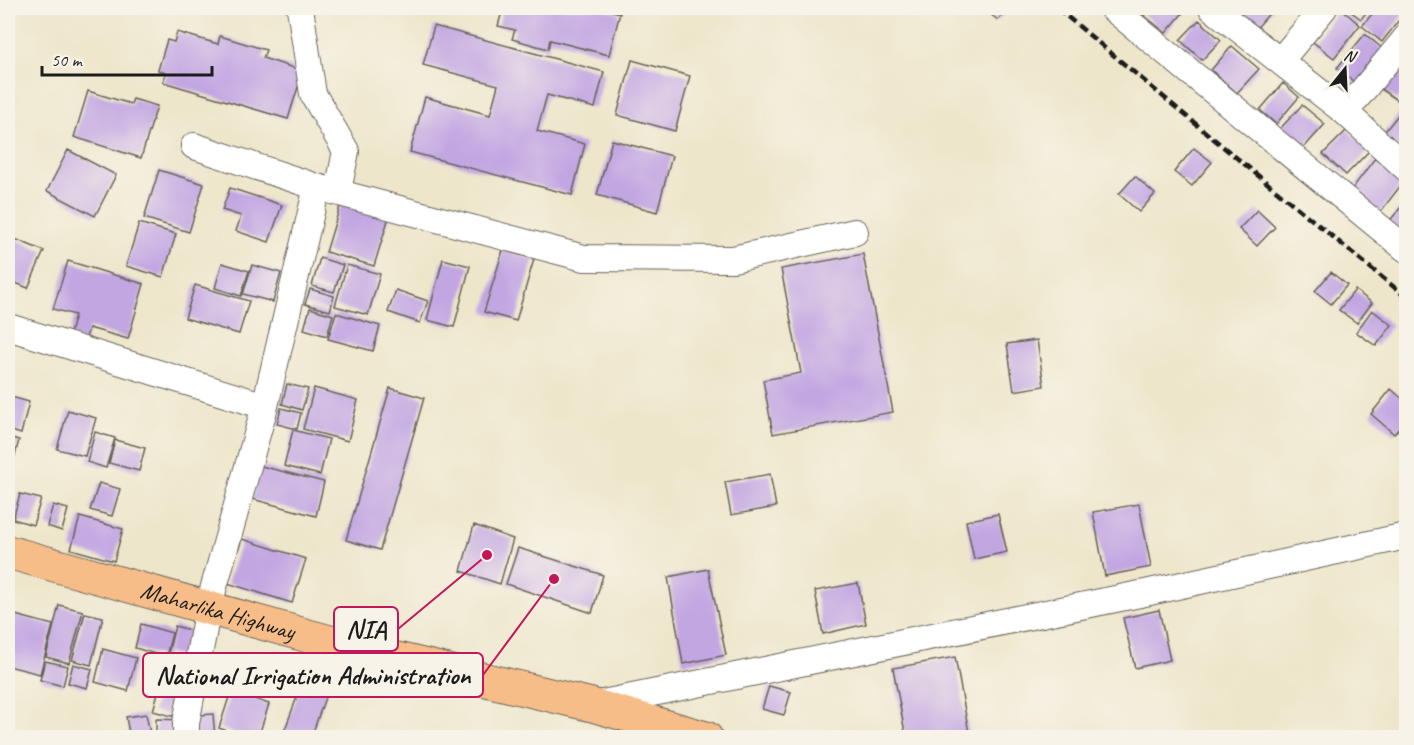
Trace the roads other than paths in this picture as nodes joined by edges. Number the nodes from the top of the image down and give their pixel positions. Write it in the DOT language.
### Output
graph roads {
  1 [pos="300,8"];
  2 [pos="1112,8"];
  3 [pos="1212,8"];
  4 [pos="1324,8"];
  5 [pos="1407,38"];
  6 [pos="1280,61"];
  7 [pos="1345,112"];
  8 [pos="194,146"];
  9 [pos="1407,168"];
  10 [pos="327,189"];
  11 [pos="855,232"];
  12 [pos="1407,249"];
  13 [pos="8,327"];
  14 [pos="265,406"];
  15 [pos="1407,536"];
  16 [pos="8,552"];
  17 [pos="208,608"];
  18 [pos="592,705"];
  19 [pos="186,738"];
  20 [pos="706,738"];
  1 -- 10 [label="street"];
  2 -- 12 [label="street"];
  3 -- 6 [label="street"];
  4 -- 6 [label="street"];
  5 -- 7 [label="street"];
  6 -- 7 [label="street"];
  7 -- 9 [label="street"];
  8 -- 10 [label="street"];
  10 -- 11 [label="street"];
  10 -- 14 [label="street"];
  13 -- 14 [label="street"];
  14 -- 17 [label="street"];
  15 -- 18 [label="street"];
  16 -- 17 [label="highway, Maharlika Highway"];
  17 -- 18 [label="highway, Maharlika Highway"];
  17 -- 19 [label="street"];
  18 -- 20 [label="highway, Maharlika Highway"];
}
